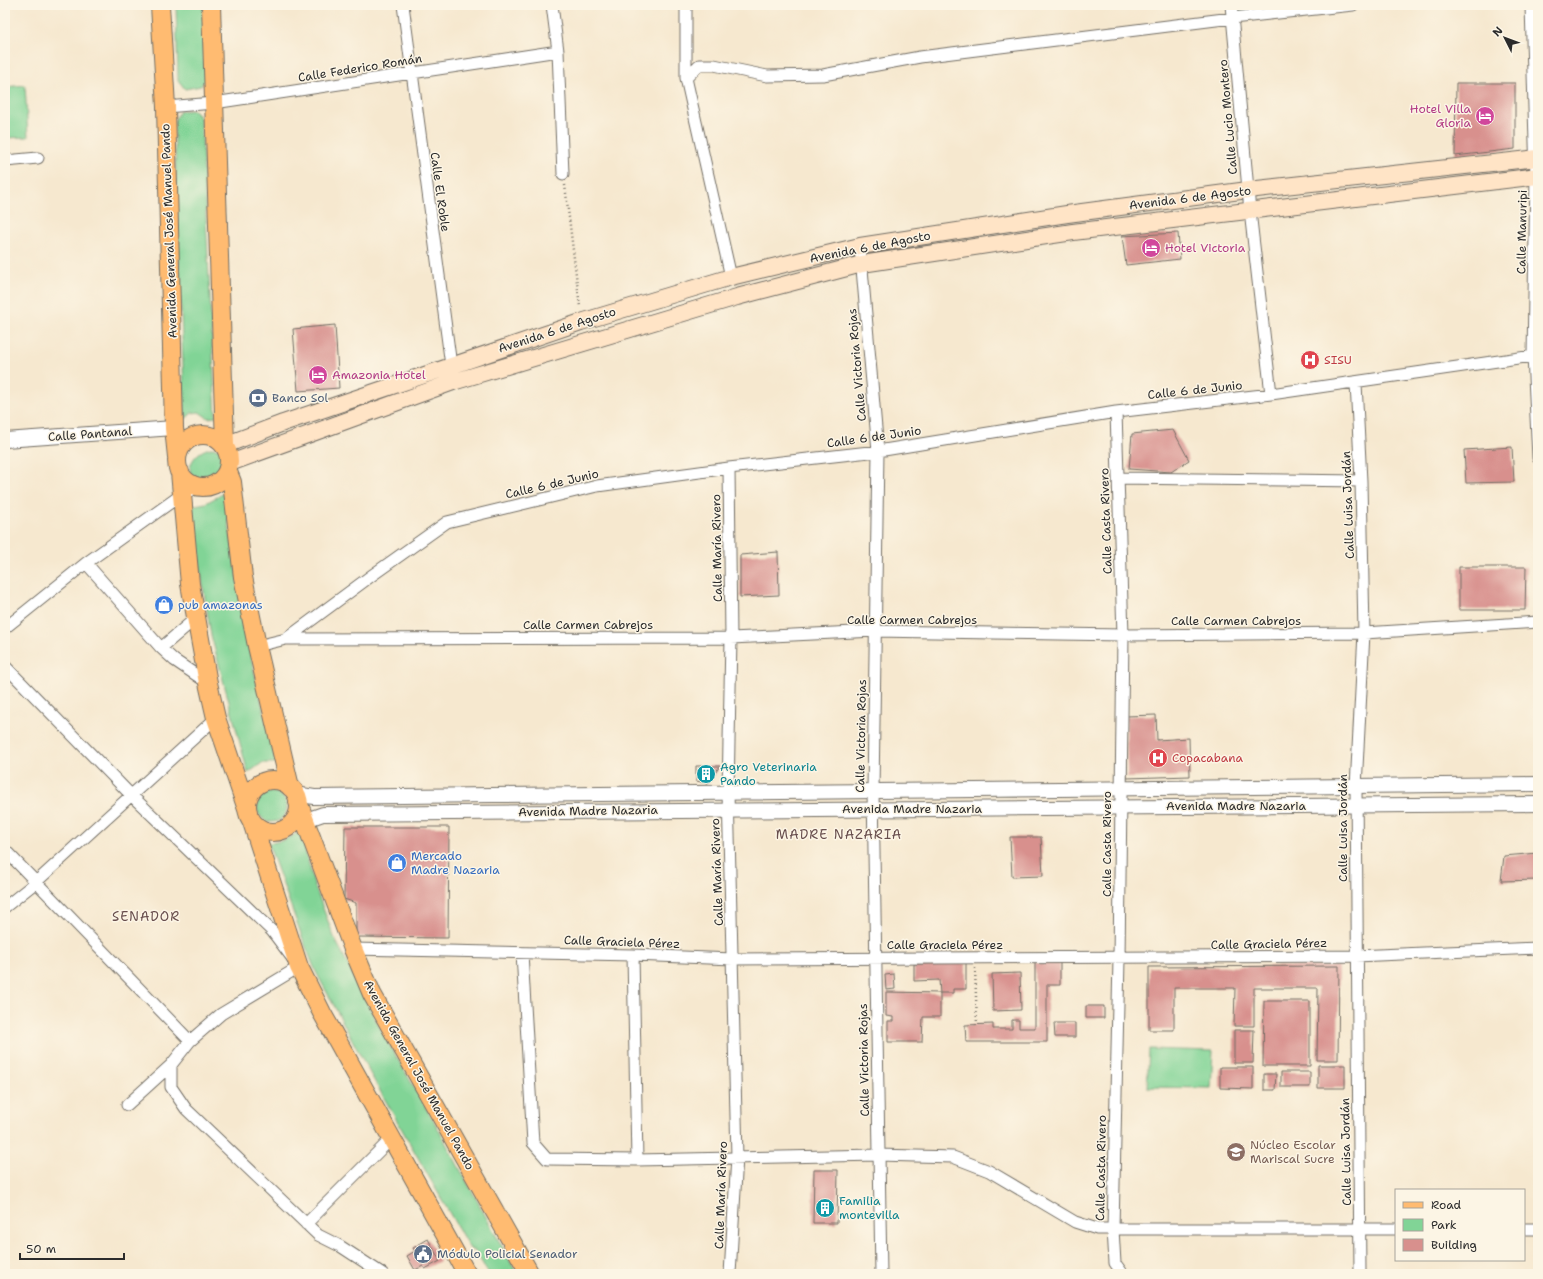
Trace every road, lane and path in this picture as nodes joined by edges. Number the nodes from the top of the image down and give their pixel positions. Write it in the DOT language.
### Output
graph roads {
  1 [pos="160,5"];
  2 [pos="211,5"];
  3 [pos="403,5"];
  4 [pos="552,5"];
  5 [pos="686,5"];
  6 [pos="1231,5"];
  7 [pos="1353,5"];
  8 [pos="1531,5"];
  9 [pos="1232,18"];
  10 [pos="558,52"];
  11 [pos="411,73"];
  12 [pos="686,78"];
  13 [pos="214,104"];
  14 [pos="166,107"];
  15 [pos="38,158"];
  16 [pos="1537,158"];
  17 [pos="5,161"];
  18 [pos="563,174"];
  19 [pos="1537,176"];
  20 [pos="1248,190"];
  21 [pos="1250,211"];
  22 [pos="860,246"];
  23 [pos="862,264"];
  24 [pos="731,277"];
  25 [pos="581,322"];
  26 [pos="1533,356"];
  27 [pos="450,365"];
  28 [pos="453,382"];
  29 [pos="1356,383"];
  30 [pos="1271,394"];
  31 [pos="1116,412"];
  32 [pos="174,428"];
  33 [pos="193,437"];
  34 [pos="5,440"];
  35 [pos="225,445"];
  36 [pos="878,451"];
  37 [pos="1538,458"];
  38 [pos="178,464"];
  39 [pos="229,467"];
  40 [pos="729,468"];
  41 [pos="1118,478"];
  42 [pos="1361,481"];
  43 [pos="197,487"];
  44 [pos="181,495"];
  45 [pos="86,563"];
  46 [pos="196,618"];
  47 [pos="1538,622"];
  48 [pos="5,628"];
  49 [pos="875,631"];
  50 [pos="1364,633"];
  51 [pos="1123,635"];
  52 [pos="731,638"];
  53 [pos="286,639"];
  54 [pos="257,646"];
  55 [pos="161,648"];
  56 [pos="5,666"];
  57 [pos="208,683"];
  58 [pos="216,718"];
  59 [pos="1538,784"];
  60 [pos="1356,787"];
  61 [pos="1120,788"];
  62 [pos="873,791"];
  63 [pos="728,793"];
  64 [pos="295,794"];
  65 [pos="131,795"];
  66 [pos="1538,804"];
  67 [pos="1356,805"];
  68 [pos="1120,807"];
  69 [pos="873,809"];
  70 [pos="728,810"];
  71 [pos="249,816"];
  72 [pos="297,823"];
  73 [pos="5,850"];
  74 [pos="35,883"];
  75 [pos="5,907"];
  76 [pos="1538,948"];
  77 [pos="353,949"];
  78 [pos="522,953"];
  79 [pos="633,955"];
  80 [pos="1356,956"];
  81 [pos="875,957"];
  82 [pos="975,958"];
  83 [pos="733,959"];
  84 [pos="1119,959"];
  85 [pos="299,967"];
  86 [pos="977,1025"];
  87 [pos="190,1041"];
  88 [pos="171,1065"];
  89 [pos="127,1105"];
  90 [pos="392,1138"];
  91 [pos="878,1154"];
  92 [pos="737,1157"];
  93 [pos="637,1160"];
  94 [pos="306,1224"];
  95 [pos="1112,1229"];
  96 [pos="1360,1229"];
  97 [pos="1395,1229"];
  98 [pos="1525,1229"];
  99 [pos="1538,1229"];
  100 [pos="384,1274"];
  101 [pos="467,1274"];
  102 [pos="530,1274"];
  103 [pos="730,1274"];
  104 [pos="881,1274"];
  105 [pos="1123,1274"];
  106 [pos="1360,1274"];
  1 -- 14 [label="main road, Avenida General José Manuel Pando"];
  2 -- 13 [label="main road"];
  3 -- 11 [label="street, Calle El Roble"];
  4 -- 10 [label="street"];
  5 -- 12 [label="street"];
  6 -- 9 [label="street, Calle Lucio Montero"];
  7 -- 9 [label="street"];
  8 -- 16 [label="street, Calle Manuripi"];
  9 -- 12 [label="street"];
  9 -- 20 [label="street, Calle Lucio Montero"];
  10 -- 11 [label="street, Calle Federico Román"];
  10 -- 18 [label="street"];
  11 -- 13 [label="street, Calle Federico Román"];
  11 -- 27 [label="street, Calle El Roble"];
  12 -- 24 [label="street"];
  13 -- 14 [label="street, Calle Federico Román"];
  13 -- 35 [label="main road"];
  14 -- 32 [label="main road, Avenida General José Manuel Pando"];
  15 -- 17 [label="street"];
  16 -- 19 [label="street, Calle Manuripi"];
  16 -- 20 [label="main road, Avenida 6 de Agosto"];
  18 -- 25 [label="path"];
  19 -- 21 [label="main road, Avenida 6 de Agosto"];
  19 -- 26 [label="street, Calle Manuripi"];
  20 -- 21 [label="street, Calle Lucio Montero"];
  20 -- 22 [label="main road, Avenida 6 de Agosto"];
  21 -- 23 [label="main road, Avenida 6 de Agosto"];
  21 -- 30 [label="street, Calle Lucio Montero"];
  22 -- 23 [label="street, Calle Victoria Rojas"];
  22 -- 24 [label="main road, Avenida 6 de Agosto"];
  23 -- 28 [label="main road, Avenida 6 de Agosto"];
  23 -- 36 [label="street, Calle Victoria Rojas"];
  24 -- 25 [label="main road, Avenida 6 de Agosto"];
  25 -- 27 [label="main road, Avenida 6 de Agosto"];
  26 -- 29 [label="street, Calle 6 de Junio"];
  26 -- 37 [label="street, Calle Manuripi"];
  27 -- 28 [label="street, Calle El Roble"];
  27 -- 35 [label="main road, Avenida 6 de Agosto"];
  28 -- 39 [label="main road, Avenida 6 de Agosto"];
  29 -- 30 [label="street, Calle 6 de Junio"];
  29 -- 42 [label="street, Calle Luisa Jordán"];
  30 -- 31 [label="street, Calle 6 de Junio"];
  31 -- 36 [label="street, Calle 6 de Junio"];
  31 -- 41 [label="street, Calle Casta Rivero"];
  32 -- 33 [label="main road"];
  32 -- 34 [label="street, Calle Pantanal"];
  32 -- 38 [label="main road, Avenida General José Manuel Pando"];
  33 -- 35 [label="main road"];
  33 -- 38 [label="main road"];
  35 -- 39 [label="main road"];
  36 -- 40 [label="street, Calle 6 de Junio"];
  36 -- 49 [label="street, Calle Victoria Rojas"];
  38 -- 43 [label="main road"];
  38 -- 44 [label="main road, Avenida General José Manuel Pando"];
  39 -- 43 [label="main road"];
  39 -- 54 [label="main road, Avenida General José Manuel Pando"];
  40 -- 52 [label="street, Calle María Rivero"];
  40 -- 53 [label="street, Calle 6 de Junio"];
  41 -- 42 [label="street"];
  41 -- 51 [label="street, Calle Casta Rivero"];
  42 -- 50 [label="street, Calle Luisa Jordán"];
  43 -- 44 [label="street"];
  44 -- 45 [label="street"];
  44 -- 46 [label="main road, Avenida General José Manuel Pando"];
  45 -- 48 [label="street"];
  45 -- 55 [label="street"];
  46 -- 55 [label="street"];
  46 -- 57 [label="main road, Avenida General José Manuel Pando"];
  47 -- 50 [label="street, Calle Carmen Cabrejos"];
  49 -- 51 [label="street, Calle Carmen Cabrejos"];
  49 -- 52 [label="street, Calle Carmen Cabrejos"];
  49 -- 62 [label="street, Calle Victoria Rojas"];
  50 -- 51 [label="street, Calle Carmen Cabrejos"];
  50 -- 60 [label="street, Calle Luisa Jordán"];
  51 -- 61 [label="street, Calle Casta Rivero"];
  52 -- 53 [label="street, Calle Carmen Cabrejos"];
  52 -- 63 [label="street, Calle María Rivero"];
  53 -- 54 [label="street, Calle 6 de Junio"];
  54 -- 64 [label="main road, Avenida General José Manuel Pando"];
  55 -- 57 [label="street"];
  56 -- 65 [label="street"];
  57 -- 58 [label="main road, Avenida General José Manuel Pando"];
  58 -- 65 [label="street"];
  58 -- 71 [label="main road, Avenida General José Manuel Pando"];
  59 -- 60 [label="street, Avenida Madre Nazaria"];
  60 -- 61 [label="street, Avenida Madre Nazaria"];
  60 -- 67 [label="street, Calle Luisa Jordán"];
  61 -- 62 [label="street, Avenida Madre Nazaria"];
  61 -- 68 [label="street, Calle Casta Rivero"];
  62 -- 63 [label="street, Avenida Madre Nazaria"];
  62 -- 69 [label="street, Calle Victoria Rojas"];
  63 -- 64 [label="street, Avenida Madre Nazaria"];
  63 -- 70 [label="street, Calle María Rivero"];
  64 -- 71 [label="main road"];
  64 -- 72 [label="main road, Avenida General José Manuel Pando"];
  65 -- 74 [label="street"];
  65 -- 85 [label="street"];
  66 -- 67 [label="street, Avenida Madre Nazaria"];
  67 -- 68 [label="street, Avenida Madre Nazaria"];
  67 -- 80 [label="street, Calle Luisa Jordán"];
  68 -- 69 [label="street, Avenida Madre Nazaria"];
  68 -- 84 [label="street, Calle Casta Rivero"];
  69 -- 70 [label="street, Avenida Madre Nazaria"];
  69 -- 81 [label="street, Calle Victoria Rojas"];
  70 -- 72 [label="street, Avenida Madre Nazaria"];
  70 -- 83 [label="street, Calle María Rivero"];
  71 -- 72 [label="main road"];
  71 -- 85 [label="main road, Avenida General José Manuel Pando"];
  72 -- 77 [label="main road, Avenida General José Manuel Pando"];
  73 -- 74 [label="street"];
  74 -- 75 [label="street"];
  74 -- 87 [label="street"];
  76 -- 80 [label="street, Calle Graciela Pérez"];
  77 -- 78 [label="street, Calle Graciela Pérez"];
  77 -- 102 [label="main road, Avenida General José Manuel Pando"];
  78 -- 79 [label="street, Calle Graciela Pérez"];
  78 -- 93 [label="street"];
  79 -- 83 [label="street, Calle Graciela Pérez"];
  79 -- 93 [label="street"];
  80 -- 84 [label="street, Calle Graciela Pérez"];
  80 -- 96 [label="street, Calle Luisa Jordán"];
  81 -- 82 [label="street, Calle Graciela Pérez"];
  81 -- 83 [label="street, Calle Graciela Pérez"];
  81 -- 91 [label="street, Calle Victoria Rojas"];
  82 -- 84 [label="street, Calle Graciela Pérez"];
  82 -- 86 [label="path"];
  83 -- 92 [label="street, Calle María Rivero"];
  84 -- 95 [label="street, Calle Casta Rivero"];
  85 -- 87 [label="street"];
  85 -- 90 [label="main road, Avenida General José Manuel Pando"];
  87 -- 88 [label="street"];
  88 -- 89 [label="street"];
  88 -- 94 [label="street"];
  90 -- 94 [label="street"];
  90 -- 101 [label="main road, Avenida General José Manuel Pando"];
  91 -- 92 [label="street"];
  91 -- 95 [label="street"];
  91 -- 104 [label="street, Calle Victoria Rojas"];
  92 -- 93 [label="street"];
  92 -- 103 [label="street, Calle María Rivero"];
  94 -- 100 [label="street"];
  95 -- 96 [label="street"];
  95 -- 105 [label="street, Calle Casta Rivero"];
  96 -- 97 [label="street"];
  96 -- 106 [label="street, Calle Luisa Jordán"];
  98 -- 99 [label="street"];
}
